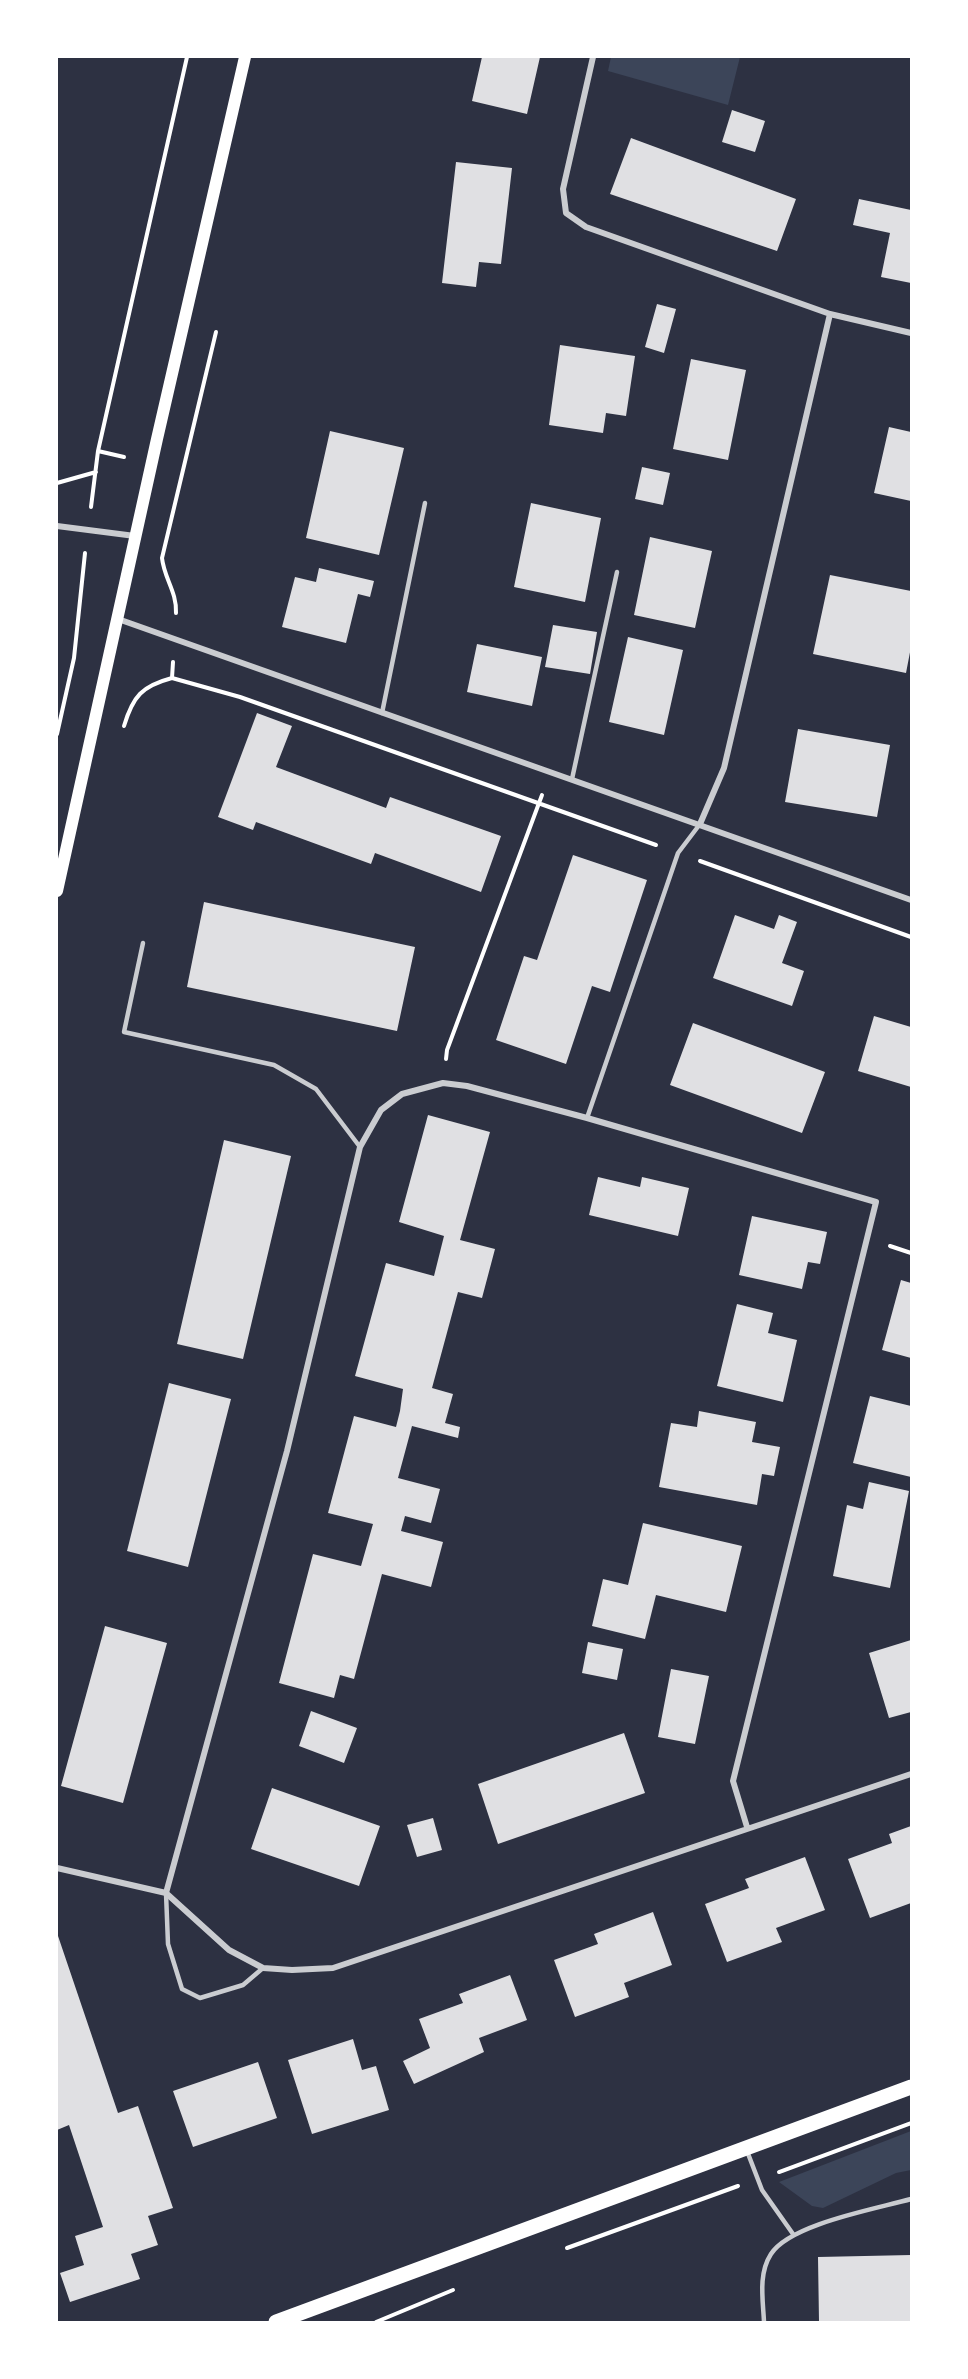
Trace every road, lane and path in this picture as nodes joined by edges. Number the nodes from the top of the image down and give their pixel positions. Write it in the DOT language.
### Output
graph roads {
  1 [pos="187,57"];
  2 [pos="245,57"];
  3 [pos="593,57"];
  4 [pos="830,314"];
  5 [pos="216,332"];
  6 [pos="911,333"];
  7 [pos="98,451"];
  8 [pos="152,464"];
  9 [pos="183,471"];
  10 [pos="96,472"];
  11 [pos="57,483"];
  12 [pos="425,503"];
  13 [pos="57,526"];
  14 [pos="88,530"];
  15 [pos="135,536"];
  16 [pos="617,572"];
  17 [pos="117,618"];
  18 [pos="175,640"];
  19 [pos="172,678"];
  20 [pos="382,713"];
  21 [pos="93,725"];
  22 [pos="57,734"];
  23 [pos="551,772"];
  24 [pos="572,779"];
  25 [pos="539,804"];
  26 [pos="700,824"];
  27 [pos="678,853"];
  28 [pos="57,891"];
  29 [pos="911,900"];
  30 [pos="911,937"];
  31 [pos="144,943"];
  32 [pos="443,1083"];
  33 [pos="587,1118"];
  34 [pos="360,1147"];
  35 [pos="911,1774"];
  36 [pos="747,1827"];
  37 [pos="57,1868"];
  38 [pos="166,1893"];
  39 [pos="264,1968"];
  40 [pos="911,2087"];
  41 [pos="911,2123"];
  42 [pos="746,2148"];
  43 [pos="758,2179"];
  44 [pos="911,2199"];
  45 [pos="793,2234"];
  46 [pos="558,2252"];
  47 [pos="458,2288"];
  48 [pos="276,2322"];
  49 [pos="376,2322"];
  50 [pos="764,2322"];
  1 -- 7 [label="path"];
  2 -- 8 [label="main road"];
  3 -- 4 [label="street"];
  4 -- 6 [label="street"];
  4 -- 26 [label="street"];
  5 -- 9 [label="path"];
  7 -- 8 [label="path"];
  7 -- 10 [label="path"];
  8 -- 9 [label="path"];
  8 -- 15 [label="main road"];
  9 -- 18 [label="path"];
  10 -- 11 [label="path"];
  10 -- 14 [label="path"];
  12 -- 20 [label="lane"];
  13 -- 14 [label="street"];
  14 -- 15 [label="street"];
  14 -- 22 [label="path"];
  15 -- 17 [label="main road"];
  16 -- 24 [label="lane"];
  17 -- 18 [label="street"];
  17 -- 21 [label="main road"];
  18 -- 19 [label="path"];
  18 -- 20 [label="street"];
  19 -- 21 [label="path"];
  19 -- 25 [label="path"];
  20 -- 23 [label="street"];
  21 -- 28 [label="main road"];
  23 -- 24 [label="street"];
  23 -- 25 [label="path"];
  24 -- 26 [label="street"];
  25 -- 27 [label="path"];
  25 -- 32 [label="path"];
  26 -- 27 [label="lane"];
  26 -- 29 [label="street"];
  27 -- 30 [label="path"];
  27 -- 33 [label="lane"];
  31 -- 34 [label="lane"];
  32 -- 33 [label="street"];
  32 -- 34 [label="street"];
  33 -- 36 [label="street"];
  34 -- 38 [label="street"];
  35 -- 36 [label="street"];
  36 -- 39 [label="street"];
  37 -- 38 [label="street"];
  38 -- 39 [label="street"];
  38 -- 39 [label="lane"];
  40 -- 42 [label="main road"];
  41 -- 43 [label="path"];
  42 -- 43 [label="lane"];
  42 -- 48 [label="main road"];
  43 -- 45 [label="lane"];
  43 -- 46 [label="path"];
  44 -- 45 [label="lane"];
  45 -- 50 [label="lane"];
  47 -- 49 [label="path"];
}
